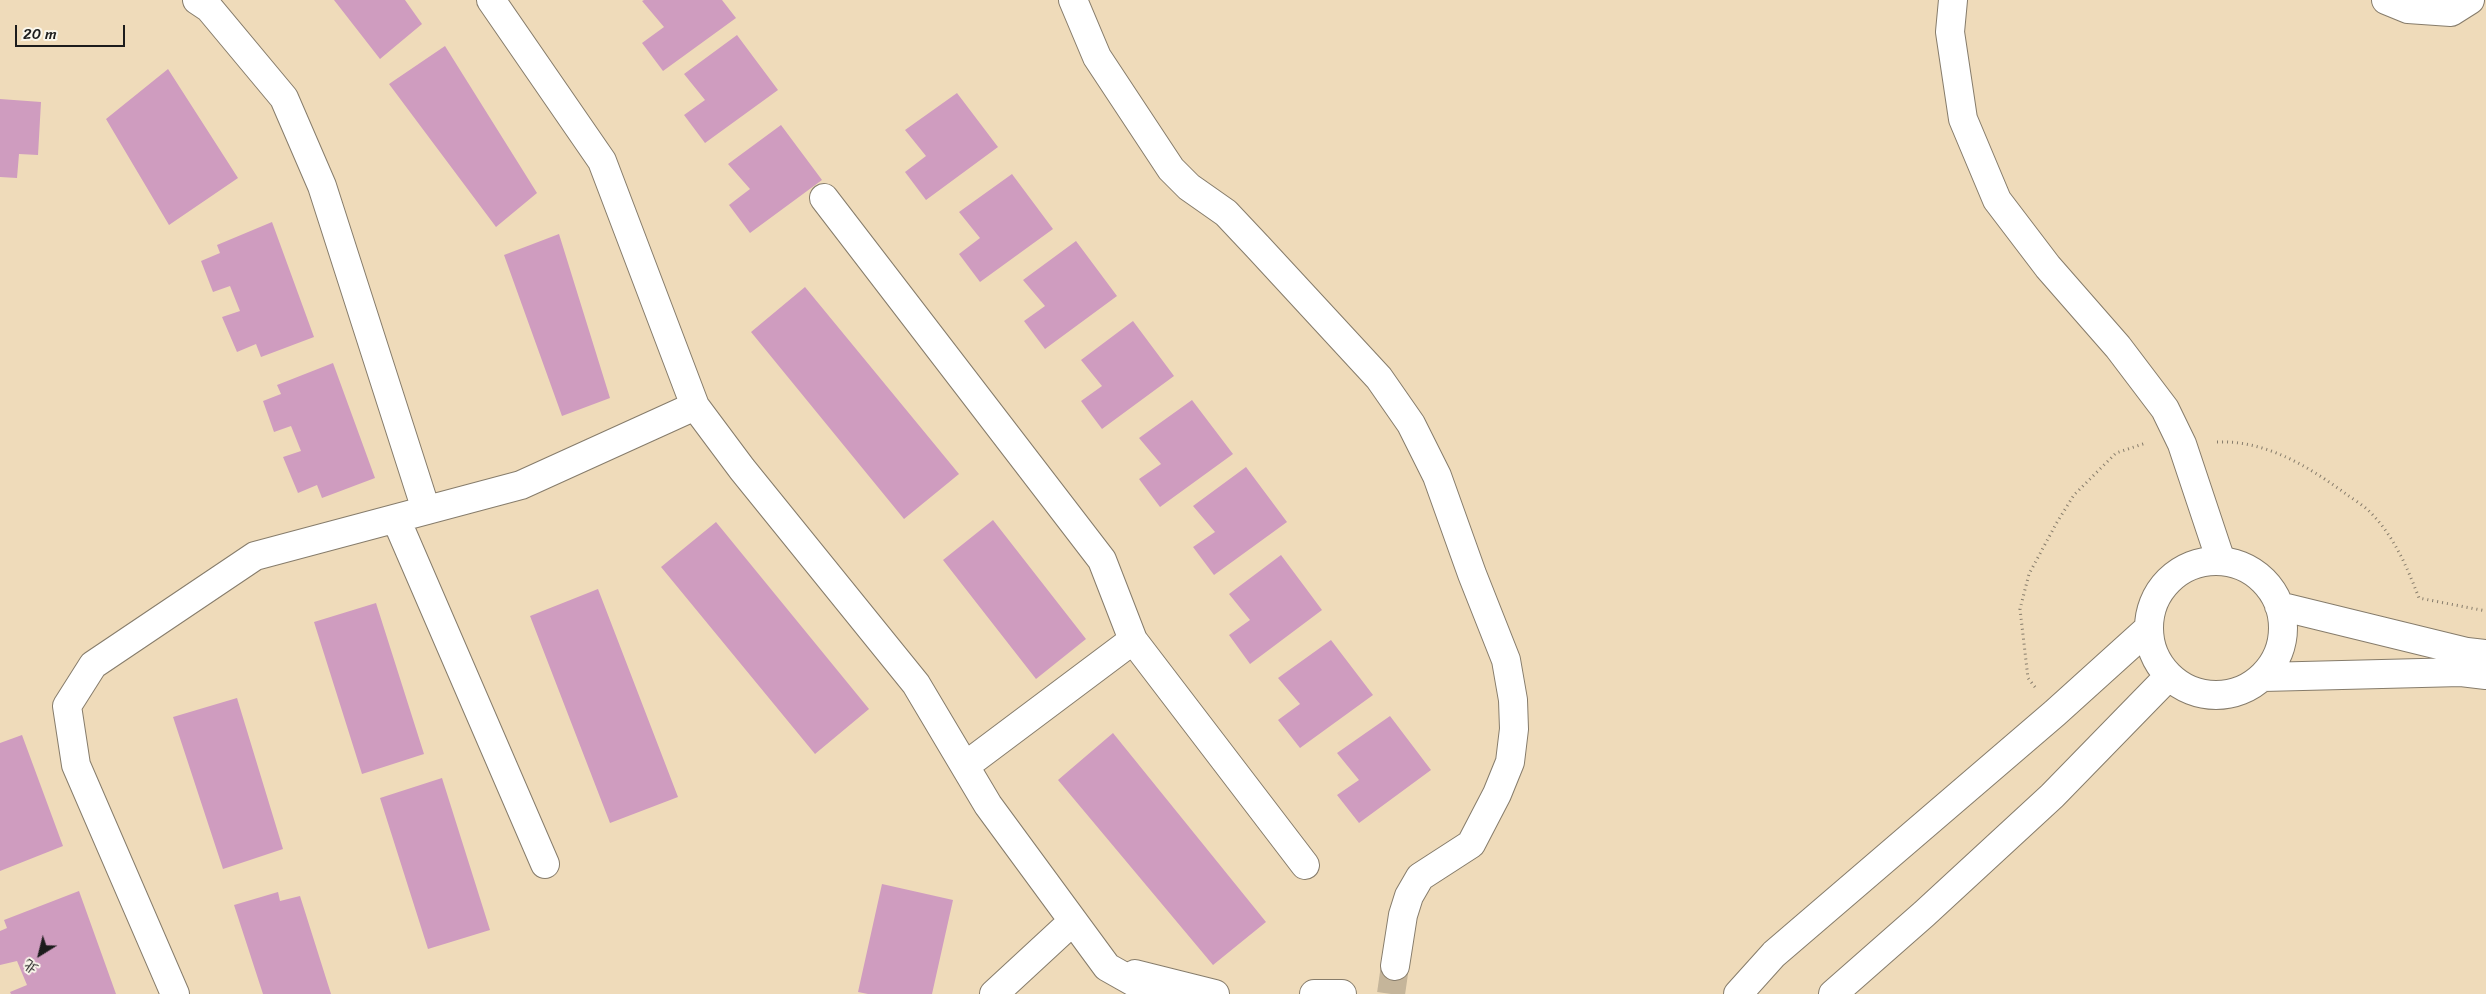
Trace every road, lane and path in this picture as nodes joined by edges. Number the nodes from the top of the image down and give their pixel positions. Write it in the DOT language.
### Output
graph roads {
  1 [pos="197,0"];
  2 [pos="491,0"];
  3 [pos="1073,0"];
  4 [pos="1953,0"];
  5 [pos="2386,0"];
  6 [pos="2470,0"];
  7 [pos="824,198"];
  8 [pos="695,406"];
  9 [pos="426,510"];
  10 [pos="396,519"];
  11 [pos="2222,561"];
  12 [pos="2279,606"];
  13 [pos="2148,629"];
  14 [pos="1133,640"];
  15 [pos="2486,654"];
  16 [pos="2486,675"];
  17 [pos="2169,676"];
  18 [pos="2263,677"];
  19 [pos="965,766"];
  20 [pos="545,864"];
  21 [pos="1305,866"];
  22 [pos="1073,921"];
  23 [pos="1107,966"];
  24 [pos="1395,966"];
  25 [pos="175,994"];
  26 [pos="994,994"];
  27 [pos="1155,994"];
  28 [pos="1215,994"];
  29 [pos="1314,994"];
  30 [pos="1342,994"];
  31 [pos="1738,994"];
  32 [pos="1833,994"];
  1 -- 9 [label="street"];
  2 -- 8 [label="street"];
  3 -- 24 [label="street"];
  4 -- 11 [label="street"];
  5 -- 6 [label="street"];
  7 -- 14 [label="street"];
  8 -- 9 [label="street"];
  8 -- 19 [label="street"];
  9 -- 10 [label="street"];
  10 -- 20 [label="street"];
  10 -- 25 [label="street"];
  11 -- 12 [label="street"];
  11 -- 13 [label="street"];
  12 -- 15 [label="street"];
  12 -- 18 [label="street"];
  13 -- 17 [label="street"];
  13 -- 31 [label="street"];
  14 -- 19 [label="street"];
  14 -- 21 [label="street"];
  16 -- 18 [label="street"];
  17 -- 18 [label="street"];
  17 -- 32 [label="street"];
  19 -- 22 [label="street"];
  22 -- 23 [label="street"];
  22 -- 26 [label="street"];
  23 -- 27 [label="street"];
  23 -- 28 [label="street"];
  29 -- 30 [label="street"];
}
